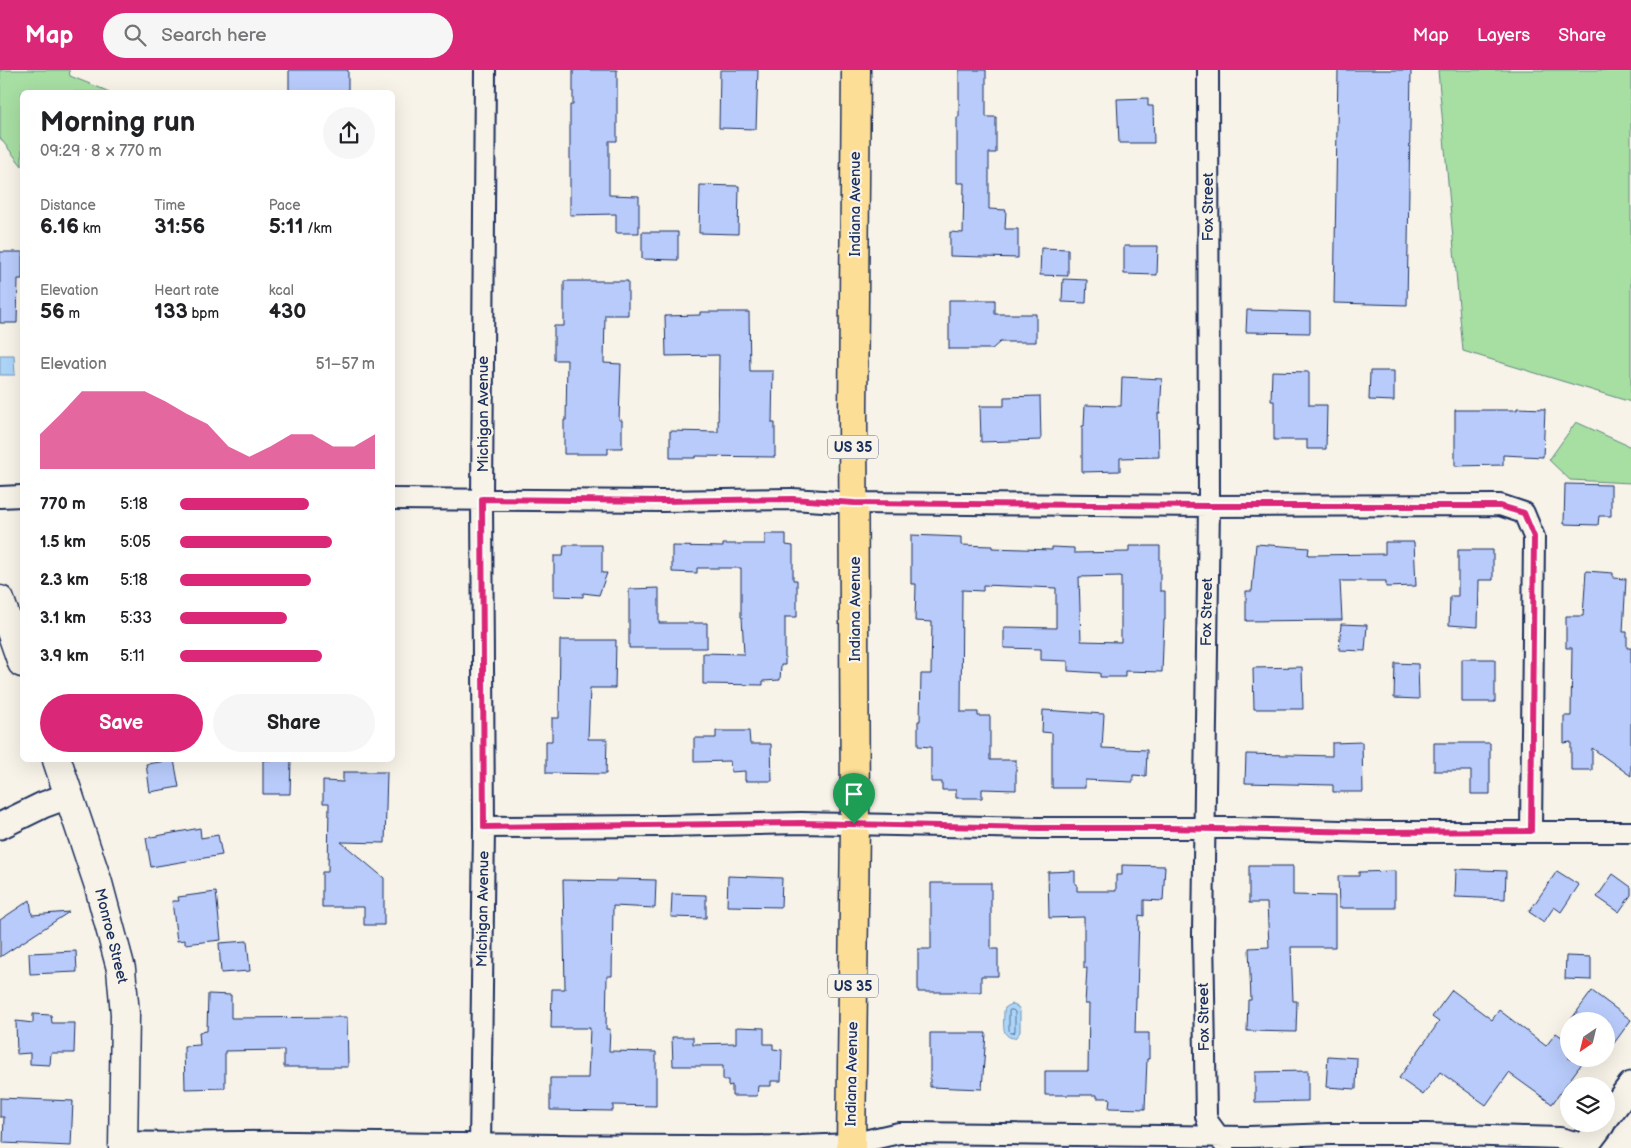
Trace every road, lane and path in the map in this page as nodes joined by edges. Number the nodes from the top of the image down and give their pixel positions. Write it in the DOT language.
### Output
graph roads {
  1 [pos="485,70"];
  2 [pos="856,70"];
  3 [pos="1208,70"];
  4 [pos="20,496"];
  5 [pos="0,497"];
  6 [pos="395,499"];
  7 [pos="482,499"];
  8 [pos="854,503"];
  9 [pos="1209,506"];
  10 [pos="0,600"];
  11 [pos="20,657"];
  12 [pos="58,762"];
  13 [pos="70,795"];
  14 [pos="854,824"];
  15 [pos="0,826"];
  16 [pos="484,827"];
  17 [pos="1204,829"];
  18 [pos="1531,831"];
  19 [pos="1631,832"];
  20 [pos="1631,1085"];
  21 [pos="1615,1106"];
  22 [pos="1596,1132"];
  23 [pos="1223,1142"];
  24 [pos="124,1145"];
  25 [pos="480,1146"];
  26 [pos="851,1146"];
  27 [pos="1586,1146"];
  1 -- 7 [label="street, Michigan Avenue"];
  2 -- 8 [label="main road, Indiana Avenue / US 35"];
  3 -- 9 [label="street, Fox Street"];
  4 -- 5 [label="street"];
  6 -- 7 [label="street"];
  7 -- 8 [label="street"];
  7 -- 16 [label="street, Michigan Avenue"];
  8 -- 9 [label="street"];
  8 -- 14 [label="main road, Indiana Avenue / US 35"];
  9 -- 17 [label="street, Fox Street"];
  9 -- 18 [label="street"];
  10 -- 11 [label="main road"];
  12 -- 13 [label="main road, Monroe Street"];
  13 -- 15 [label="street"];
  13 -- 24 [label="main road, Monroe Street"];
  14 -- 16 [label="street"];
  14 -- 17 [label="street"];
  14 -- 26 [label="main road, Indiana Avenue / US 35"];
  16 -- 25 [label="street, Michigan Avenue"];
  17 -- 18 [label="street"];
  17 -- 23 [label="street, Fox Street"];
  18 -- 19 [label="street"];
  20 -- 21 [label="street"];
  22 -- 27 [label="street"];
  23 -- 26 [label="street"];
  23 -- 27 [label="street"];
  24 -- 25 [label="street"];
  25 -- 26 [label="street"];
}
